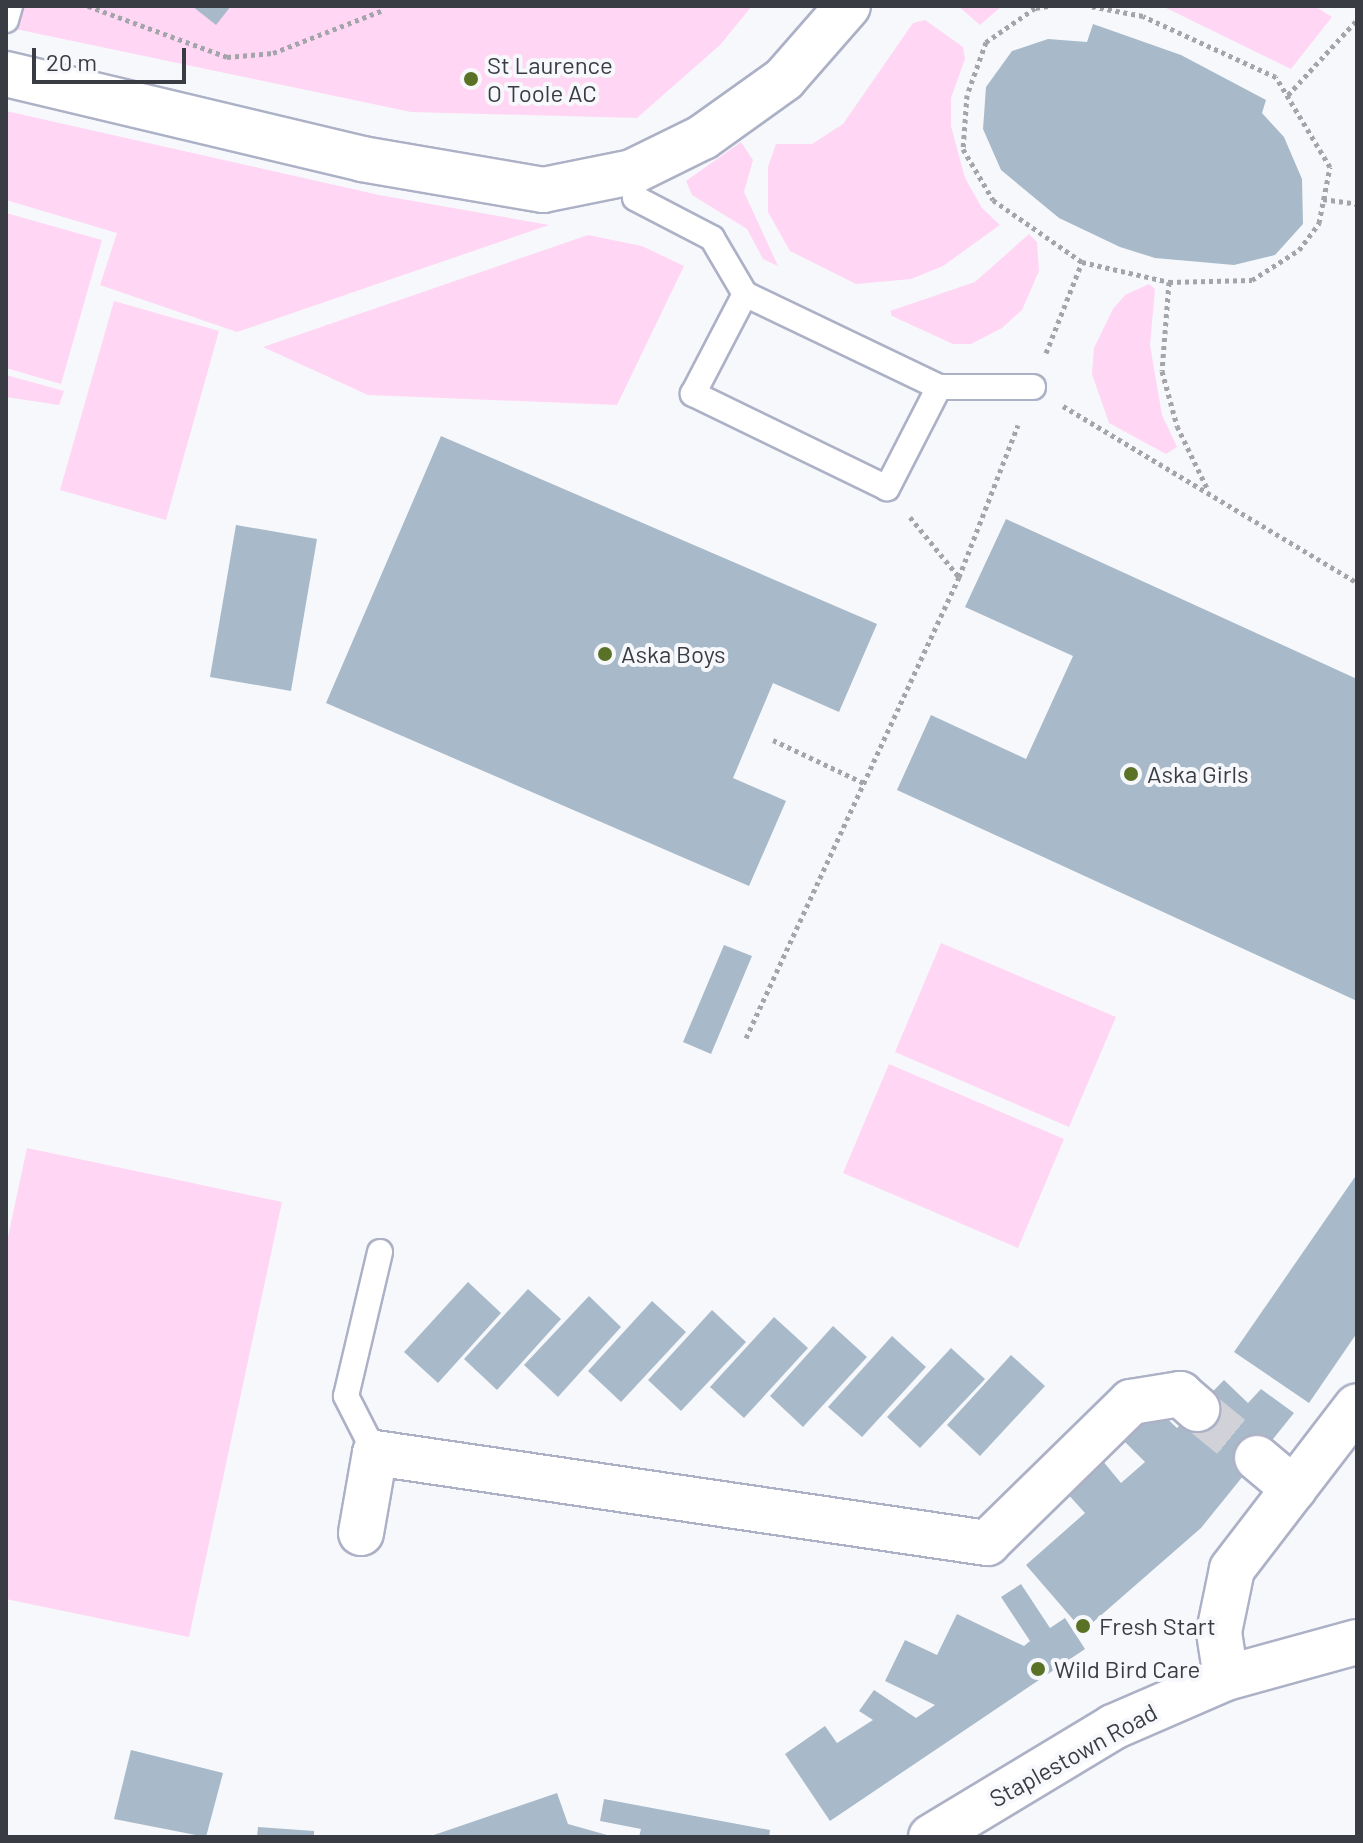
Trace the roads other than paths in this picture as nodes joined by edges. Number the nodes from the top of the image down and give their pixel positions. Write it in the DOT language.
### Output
graph roads {
  1 [pos="10,6"];
  2 [pos="848,6"];
  3 [pos="6,20"];
  4 [pos="6,74"];
  5 [pos="632,172"];
  6 [pos="745,294"];
  7 [pos="939,387"];
  8 [pos="1033,387"];
  9 [pos="380,1252"];
  10 [pos="1357,1406"];
  11 [pos="1197,1409"];
  12 [pos="375,1453"];
  13 [pos="1257,1458"];
  14 [pos="1294,1489"];
  15 [pos="361,1533"];
  16 [pos="1357,1642"];
  17 [pos="1226,1678"];
  18 [pos="931,1837"];
  1 -- 3 [label="lane"];
  2 -- 5 [label="street"];
  4 -- 5 [label="street"];
  5 -- 6 [label="lane"];
  6 -- 7 [label="lane"];
  6 -- 7 [label="lane"];
  7 -- 8 [label="lane"];
  9 -- 12 [label="lane"];
  10 -- 14 [label="street"];
  11 -- 12 [label="street"];
  12 -- 15 [label="street"];
  13 -- 14 [label="street"];
  14 -- 17 [label="street"];
  16 -- 17 [label="street, Staplestown Road"];
  17 -- 18 [label="street, Staplestown Road"];
}
